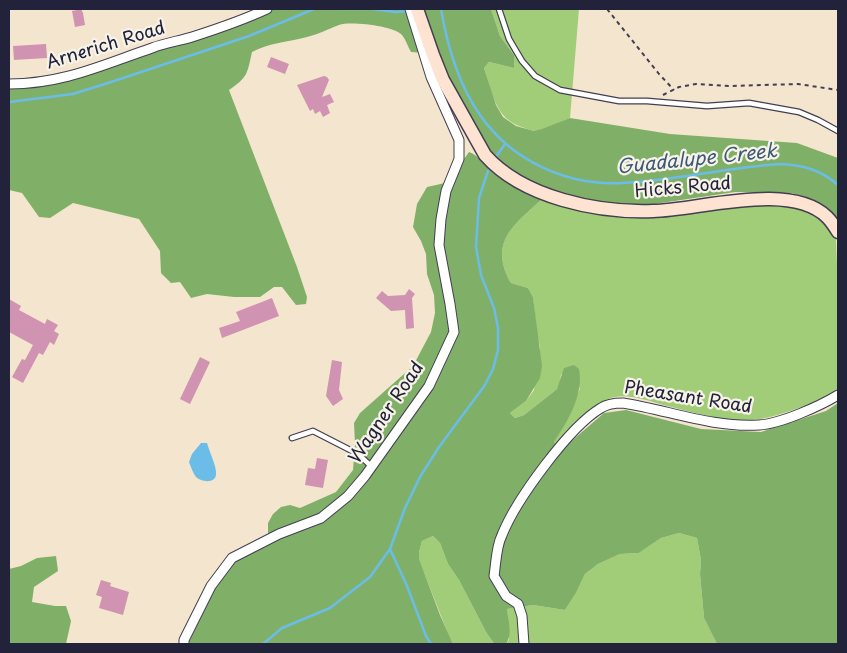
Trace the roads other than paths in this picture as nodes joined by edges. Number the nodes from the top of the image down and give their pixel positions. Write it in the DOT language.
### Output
graph roads {
  1 [pos="267,9"];
  2 [pos="410,9"];
  3 [pos="417,9"];
  4 [pos="499,9"];
  5 [pos="9,84"];
  6 [pos="838,131"];
  7 [pos="838,232"];
  8 [pos="838,395"];
  9 [pos="292,438"];
  10 [pos="371,466"];
  11 [pos="184,644"];
  12 [pos="524,644"];
  1 -- 5 [label="street, Arnerich Road"];
  2 -- 10 [label="street, Wagner Road"];
  3 -- 7 [label="street, Hicks Road"];
  4 -- 6 [label="lane"];
  8 -- 12 [label="street, Pheasant Road"];
  9 -- 10 [label="lane"];
  10 -- 11 [label="street, Wagner Road"];
}
